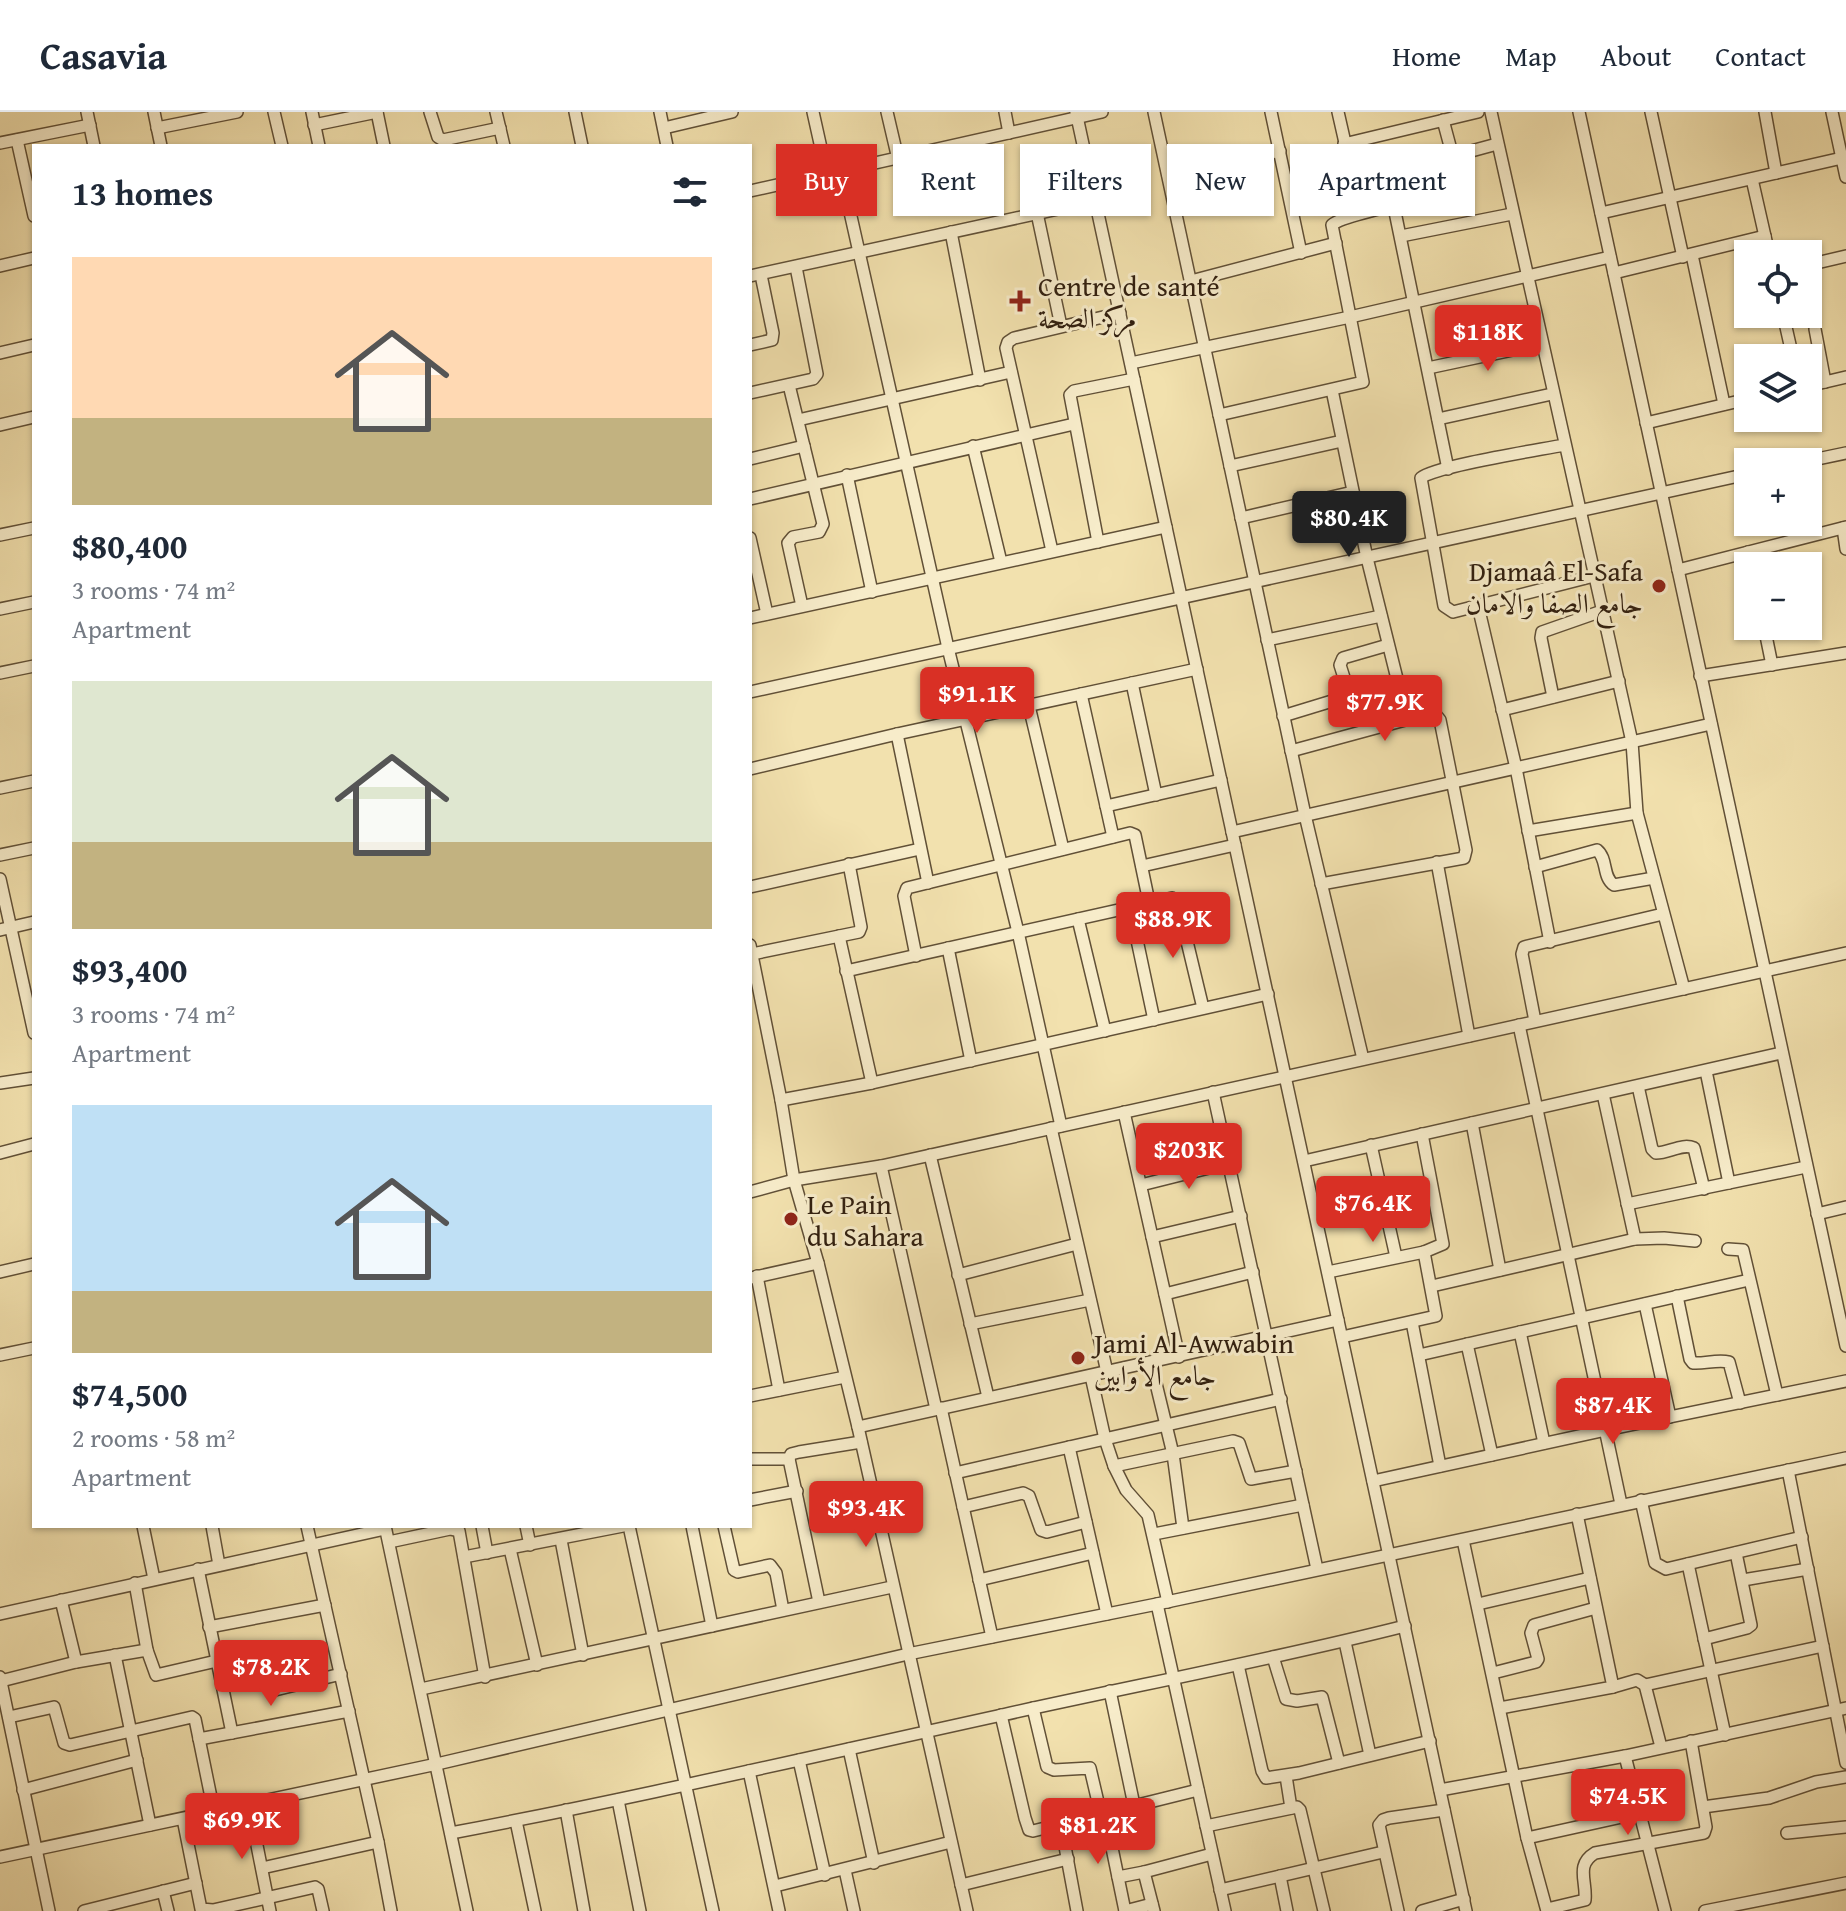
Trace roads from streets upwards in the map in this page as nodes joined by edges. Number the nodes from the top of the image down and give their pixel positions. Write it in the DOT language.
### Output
graph roads {
  1 [pos="87,112"];
  2 [pos="154,112"];
  3 [pos="237,112"];
  4 [pos="274,112"];
  5 [pos="312,112"];
  6 [pos="377,112"];
  7 [pos="430,112"];
  8 [pos="496,112"];
  9 [pos="575,112"];
  10 [pos="660,112"];
  11 [pos="732,112"];
  12 [pos="813,112"];
  13 [pos="887,112"];
  14 [pos="1005,112"];
  15 [pos="1102,112"];
  16 [pos="1154,112"];
  17 [pos="1271,112"];
  18 [pos="1338,112"];
  19 [pos="1478,112"];
  20 [pos="1491,112"];
  21 [pos="1579,112"];
  22 [pos="1651,112"];
  23 [pos="1765,112"];
  24 [pos="1832,112"];
  25 [pos="1077,115"];
  26 [pos="1443,120"];
  27 [pos="90,125"];
  28 [pos="314,125"];
  29 [pos="157,128"];
  30 [pos="500,128"];
  31 [pos="664,128"];
  32 [pos="1009,133"];
  33 [pos="17,140"];
  34 [pos="0,143"];
  35 [pos="94,144"];
  36 [pos="161,144"];
  37 [pos="282,144"];
  38 [pos="319,144"];
  39 [pos="384,144"];
  40 [pos="504,144"];
  41 [pos="582,144"];
  42 [pos="667,144"];
  43 [pos="820,144"];
  44 [pos="894,144"];
  45 [pos="962,144"];
  46 [pos="1083,144"];
  47 [pos="1344,144"];
  48 [pos="1450,144"];
  49 [pos="1497,144"];
  50 [pos="1475,150"];
  51 [pos="1280,151"];
  52 [pos="1274,152"];
  53 [pos="1842,158"];
  54 [pos="1167,170"];
  55 [pos="1776,173"];
  56 [pos="1846,177"];
  57 [pos="1752,179"];
  58 [pos="776,186"];
  59 [pos="752,191"];
  60 [pos="1669,197"];
  61 [pos="32,207"];
  62 [pos="1601,213"];
  63 [pos="1512,214"];
  64 [pos="852,216"];
  65 [pos="1023,216"];
  66 [pos="1038,216"];
  67 [pos="1098,216"];
  68 [pos="1177,216"];
  69 [pos="1351,216"];
  70 [pos="1396,216"];
  71 [pos="951,232"];
  72 [pos="1401,236"];
  73 [pos="1765,236"];
  74 [pos="1766,240"];
  75 [pos="1336,243"];
  76 [pos="861,252"];
  77 [pos="1301,253"];
  78 [pos="1687,256"];
  79 [pos="1846,256"];
  80 [pos="1610,257"];
  81 [pos="32,258"];
  82 [pos="1822,262"];
  83 [pos="0,266"];
  84 [pos="796,267"];
  85 [pos="1614,273"];
  86 [pos="756,276"];
  87 [pos="1526,276"];
  88 [pos="1191,281"];
  89 [pos="1414,300"];
  90 [pos="1120,313"];
  91 [pos="1350,317"];
  92 [pos="1061,326"];
  93 [pos="1815,329"];
  94 [pos="1541,344"];
  95 [pos="32,345"];
  96 [pos="752,345"];
  97 [pos="1205,347"];
  98 [pos="0,353"];
  99 [pos="1131,363"];
  100 [pos="1428,368"];
  101 [pos="1011,372"];
  102 [pos="1846,377"];
  103 [pos="1134,379"];
  104 [pos="980,380"];
  105 [pos="1825,382"];
  106 [pos="1822,383"];
  107 [pos="789,385"];
  108 [pos="1332,390"];
  109 [pos="752,393"];
  110 [pos="1552,394"];
  111 [pos="894,400"];
  112 [pos="1734,402"];
  113 [pos="1724,404"];
  114 [pos="1219,415"];
  115 [pos="32,417"];
  116 [pos="1438,419"];
  117 [pos="798,420"];
  118 [pos="1646,423"];
  119 [pos="1074,424"];
  120 [pos="0,425"];
  121 [pos="1025,434"];
  122 [pos="1342,441"];
  123 [pos="1564,445"];
  124 [pos="804,446"];
  125 [pos="973,446"];
  126 [pos="1846,453"];
  127 [pos="1822,458"];
  128 [pos="752,459"];
  129 [pos="906,461"];
  130 [pos="1230,466"];
  131 [pos="1448,469"];
  132 [pos="847,475"];
  133 [pos="1734,477"];
  134 [pos="814,483"];
  135 [pos="1353,492"];
  136 [pos="1661,493"];
  137 [pos="752,498"];
  138 [pos="1579,512"];
  139 [pos="1241,518"];
  140 [pos="1166,527"];
  141 [pos="32,528"];
  142 [pos="1844,528"];
  143 [pos="0,535"];
  144 [pos="1098,542"];
  145 [pos="1433,542"];
  146 [pos="752,547"];
  147 [pos="1846,549"];
  148 [pos="1052,551"];
  149 [pos="1748,552"];
  150 [pos="1734,556"];
  151 [pos="1367,558"];
  152 [pos="1001,562"];
  153 [pos="1678,570"];
  154 [pos="1594,576"];
  155 [pos="932,577"];
  156 [pos="1255,582"];
  157 [pos="872,592"];
  158 [pos="1181,597"];
  159 [pos="32,602"];
  160 [pos="802,606"];
  161 [pos="1478,606"];
  162 [pos="0,609"];
  163 [pos="1602,611"];
  164 [pos="767,614"];
  165 [pos="1381,616"];
  166 [pos="752,618"];
  167 [pos="1267,640"];
  168 [pos="1767,640"];
  169 [pos="1388,645"];
  170 [pos="948,648"];
  171 [pos="1846,653"];
  172 [pos="1772,665"];
  173 [pos="32,666"];
  174 [pos="1197,669"];
  175 [pos="0,673"];
  176 [pos="1700,676"];
  177 [pos="1619,681"];
  178 [pos="1132,683"];
  179 [pos="752,692"];
  180 [pos="1081,694"];
  181 [pos="1553,697"];
  182 [pos="1029,706"];
  183 [pos="1502,710"];
  184 [pos="1283,716"];
  185 [pos="965,719"];
  186 [pos="1407,719"];
  187 [pos="1711,724"];
  188 [pos="897,734"];
  189 [pos="1632,742"];
  190 [pos="1291,751"];
  191 [pos="1516,768"];
  192 [pos="752,769"];
  193 [pos="1221,780"];
  194 [pos="32,781"];
  195 [pos="1450,783"];
  196 [pos="0,788"];
  197 [pos="1156,795"];
  198 [pos="1106,806"];
  199 [pos="1637,813"];
  200 [pos="1305,815"];
  201 [pos="1528,831"];
  202 [pos="1232,832"];
  203 [pos="1113,837"];
  204 [pos="1235,845"];
  205 [pos="32,848"];
  206 [pos="920,849"];
  207 [pos="1063,849"];
  208 [pos="0,855"];
  209 [pos="1437,862"];
  210 [pos="849,864"];
  211 [pos="1001,865"];
  212 [pos="1142,866"];
  213 [pos="1535,867"];
  214 [pos="1654,878"];
  215 [pos="0,879"];
  216 [pos="928,883"];
  217 [pos="1321,884"];
  218 [pos="752,887"];
  219 [pos="1149,902"];
  220 [pos="1130,907"];
  221 [pos="1663,914"];
  222 [pos="1078,919"];
  223 [pos="32,922"];
  224 [pos="5,929"];
  225 [pos="1018,932"];
  226 [pos="839,936"];
  227 [pos="1550,942"];
  228 [pos="948,948"];
  229 [pos="752,950"];
  230 [pos="1846,953"];
  231 [pos="752,955"];
  232 [pos="916,956"];
  233 [pos="846,971"];
  234 [pos="1764,971"];
  235 [pos="1684,989"];
  236 [pos="1268,994"];
  237 [pos="1203,1008"];
  238 [pos="1154,1020"];
  239 [pos="1535,1021"];
  240 [pos="1519,1025"];
  241 [pos="32,1026"];
  242 [pos="1105,1031"];
  243 [pos="1469,1036"];
  244 [pos="1043,1045"];
  245 [pos="1781,1053"];
  246 [pos="1363,1059"];
  247 [pos="971,1061"];
  248 [pos="1706,1071"];
  249 [pos="1285,1077"];
  250 [pos="32,1078"];
  251 [pos="0,1083"];
  252 [pos="872,1083"];
  253 [pos="1638,1086"];
  254 [pos="1213,1092"];
  255 [pos="1603,1094"];
  256 [pos="781,1100"];
  257 [pos="1537,1108"];
  258 [pos="1124,1112"];
  259 [pos="1472,1123"];
  260 [pos="1056,1127"];
  261 [pos="1422,1134"];
  262 [pos="32,1145"];
  263 [pos="1371,1145"];
  264 [pos="0,1153"];
  265 [pos="930,1155"];
  266 [pos="1304,1161"];
  267 [pos="1229,1163"];
  268 [pos="881,1166"];
  269 [pos="1806,1167"];
  270 [pos="794,1180"];
  271 [pos="1729,1183"];
  272 [pos="1141,1185"];
  273 [pos="1704,1189"];
  274 [pos="752,1191"];
  275 [pos="1627,1204"];
  276 [pos="1846,1207"];
  277 [pos="1817,1214"];
  278 [pos="1241,1216"];
  279 [pos="1152,1237"];
  280 [pos="1635,1239"];
  281 [pos="1695,1241"];
  282 [pos="1077,1244"];
  283 [pos="1728,1249"];
  284 [pos="1424,1252"];
  285 [pos="1568,1255"];
  286 [pos="1396,1257"];
  287 [pos="818,1263"];
  288 [pos="32,1264"];
  289 [pos="1500,1270"];
  290 [pos="0,1272"];
  291 [pos="1253,1272"];
  292 [pos="1328,1272"];
  293 [pos="958,1275"];
  294 [pos="753,1277"];
  295 [pos="1749,1280"];
  296 [pos="1432,1286"];
  297 [pos="1165,1294"];
  298 [pos="1677,1296"];
  299 [pos="1090,1300"];
  300 [pos="1645,1304"];
  301 [pos="1582,1318"];
  302 [pos="1338,1320"];
  303 [pos="1412,1322"];
  304 [pos="970,1324"];
  305 [pos="1520,1332"];
  306 [pos="1267,1336"];
  307 [pos="1342,1337"];
  308 [pos="1467,1344"];
  309 [pos="1846,1346"];
  310 [pos="32,1348"];
  311 [pos="0,1355"];
  312 [pos="1419,1355"];
  313 [pos="1179,1357"];
  314 [pos="1151,1363"];
  315 [pos="1107,1372"];
  316 [pos="1091,1376"];
  317 [pos="845,1377"];
  318 [pos="1846,1381"];
  319 [pos="779,1390"];
  320 [pos="1777,1395"];
  321 [pos="752,1396"];
  322 [pos="988,1397"];
  323 [pos="1281,1399"];
  324 [pos="1740,1403"];
  325 [pos="938,1408"];
  326 [pos="1670,1417"];
  327 [pos="1166,1425"];
  328 [pos="858,1427"];
  329 [pos="1606,1430"];
  330 [pos="1105,1439"];
  331 [pos="861,1442"];
  332 [pos="1544,1443"];
  333 [pos="1069,1447"];
  334 [pos="1173,1454"];
  335 [pos="1492,1455"];
  336 [pos="752,1457"];
  337 [pos="1846,1458"];
  338 [pos="789,1459"];
  339 [pos="1114,1466"];
  340 [pos="1440,1466"];
  341 [pos="1788,1470"];
  342 [pos="1296,1471"];
  343 [pos="955,1473"];
  344 [pos="1373,1481"];
  345 [pos="797,1491"];
  346 [pos="752,1500"];
  347 [pos="1641,1500"];
  348 [pos="1621,1504"];
  349 [pos="1303,1505"];
  350 [pos="963,1507"];
  351 [pos="1577,1514"];
  352 [pos="1086,1522"];
  353 [pos="143,1528"];
  354 [pos="212,1528"];
  355 [pos="308,1528"];
  356 [pos="385,1528"];
  357 [pos="482,1528"];
  358 [pos="526,1528"];
  359 [pos="614,1528"];
  360 [pos="629,1528"];
  361 [pos="692,1528"];
  362 [pos="724,1528"];
  363 [pos="1183,1528"];
  364 [pos="1154,1534"];
  365 [pos="1802,1537"];
  366 [pos="561,1540"];
  367 [pos="1463,1540"];
  368 [pos="389,1542"];
  369 [pos="530,1545"];
  370 [pos="312,1546"];
  371 [pos="510,1549"];
  372 [pos="487,1553"];
  373 [pos="1093,1553"];
  374 [pos="1736,1553"];
  375 [pos="1389,1555"];
  376 [pos="464,1557"];
  377 [pos="1688,1564"];
  378 [pos="219,1565"];
  379 [pos="198,1569"];
  380 [pos="1317,1569"];
  381 [pos="1808,1569"];
  382 [pos="1590,1578"];
  383 [pos="154,1579"];
  384 [pos="979,1580"];
  385 [pos="1743,1580"];
  386 [pos="135,1583"];
  387 [pos="892,1587"];
  388 [pos="61,1600"];
  389 [pos="819,1602"];
  390 [pos="1162,1603"];
  391 [pos="1478,1604"];
  392 [pos="325,1605"];
  393 [pos="1596,1608"];
  394 [pos="783,1610"];
  395 [pos="0,1614"];
  396 [pos="1107,1614"];
  397 [pos="712,1626"];
  398 [pos="1405,1626"];
  399 [pos="209,1627"];
  400 [pos="992,1637"];
  401 [pos="654,1639"];
  402 [pos="1704,1639"];
  403 [pos="1345,1642"];
  404 [pos="1823,1646"];
  405 [pos="147,1650"];
  406 [pos="908,1654"];
  407 [pos="115,1655"];
  408 [pos="583,1655"];
  409 [pos="1273,1657"];
  410 [pos="216,1661"];
  411 [pos="76,1662"];
  412 [pos="537,1665"];
  413 [pos="1238,1665"];
  414 [pos="1711,1672"];
  415 [pos="1493,1673"];
  416 [pos="341,1674"];
  417 [pos="485,1677"];
  418 [pos="1,1679"];
  419 [pos="1173,1679"];
  420 [pos="1645,1685"];
  421 [pos="1613,1687"];
  422 [pos="421,1689"];
  423 [pos="1110,1691"];
  424 [pos="1033,1708"];
  425 [pos="1500,1708"];
  426 [pos="1840,1709"];
  427 [pos="668,1710"];
  428 [pos="349,1711"];
  429 [pos="1001,1715"];
  430 [pos="9,1717"];
  431 [pos="131,1731"];
  432 [pos="925,1732"];
  433 [pos="232,1733"];
  434 [pos="1725,1735"];
  435 [pos="199,1739"];
  436 [pos="1430,1741"];
  437 [pos="1691,1741"];
  438 [pos="1661,1747"];
  439 [pos="849,1749"];
  440 [pos="1370,1755"];
  441 [pos="1625,1756"];
  442 [pos="137,1760"];
  443 [pos="799,1760"];
  444 [pos="1339,1763"];
  445 [pos="1846,1763"];
  446 [pos="437,1764"];
  447 [pos="749,1771"];
  448 [pos="1286,1776"];
  449 [pos="1515,1777"];
  450 [pos="1846,1777"];
  451 [pos="364,1780"];
  452 [pos="686,1786"];
  453 [pos="23,1790"];
  454 [pos="1198,1790"];
  455 [pos="1440,1790"];
  456 [pos="618,1800"];
  457 [pos="249,1805"];
  458 [pos="1134,1805"];
  459 [pos="1703,1807"];
  460 [pos="1291,1808"];
  461 [pos="566,1810"];
  462 [pos="1444,1810"];
  463 [pos="214,1812"];
  464 [pos="1640,1813"];
  465 [pos="1103,1815"];
  466 [pos="183,1819"];
  467 [pos="516,1821"];
  468 [pos="150,1825"];
  469 [pos="1061,1825"];
  470 [pos="1206,1826"];
  471 [pos="1846,1827"];
  472 [pos="451,1833"];
  473 [pos="1787,1833"];
  474 [pos="1527,1838"];
  475 [pos="378,1842"];
  476 [pos="951,1842"];
  477 [pos="1648,1844"];
  478 [pos="37,1850"];
  479 [pos="1383,1852"];
  480 [pos="1212,1854"];
  481 [pos="0,1857"];
  482 [pos="1068,1859"];
  483 [pos="874,1863"];
  484 [pos="262,1868"];
  485 [pos="1313,1868"];
  486 [pos="845,1870"];
  487 [pos="1144,1872"];
  488 [pos="825,1875"];
  489 [pos="1280,1876"];
  490 [pos="1118,1877"];
  491 [pos="196,1883"];
  492 [pos="1846,1883"];
  493 [pos="961,1885"];
  494 [pos="775,1886"];
  495 [pos="1220,1890"];
  496 [pos="163,1891"];
  497 [pos="268,1897"];
  498 [pos="1465,1905"];
  499 [pos="1153,1908"];
  500 [pos="963,1910"];
  501 [pos="1547,1910"];
  502 [pos="49,1911"];
  503 [pos="84,1911"];
  504 [pos="168,1911"];
  505 [pos="270,1911"];
  506 [pos="323,1911"];
  507 [pos="391,1911"];
  508 [pos="467,1911"];
  509 [pos="535,1911"];
  510 [pos="584,1911"];
  511 [pos="640,1911"];
  512 [pos="713,1911"];
  513 [pos="779,1911"];
  514 [pos="854,1911"];
  515 [pos="1077,1911"];
  516 [pos="1125,1911"];
  517 [pos="1225,1911"];
  518 [pos="1287,1911"];
  519 [pos="1324,1911"];
  520 [pos="1398,1911"];
  521 [pos="1422,1911"];
  522 [pos="1665,1911"];
  523 [pos="1705,1911"];
  1 -- 27 [label="street"];
  2 -- 29 [label="street"];
  3 -- 29 [label="street"];
  4 -- 37 [label="street"];
  5 -- 28 [label="street"];
  6 -- 28 [label="street"];
  6 -- 39 [label="street"];
  7 -- 30 [label="street"];
  8 -- 30 [label="street"];
  9 -- 41 [label="street"];
  10 -- 31 [label="street"];
  11 -- 31 [label="street"];
  12 -- 43 [label="street"];
  13 -- 44 [label="street"];
  14 -- 32 [label="street"];
  15 -- 25 [label="street"];
  16 -- 54 [label="street"];
  17 -- 51 [label="street"];
  18 -- 47 [label="street"];
  19 -- 26 [label="street"];
  20 -- 49 [label="street"];
  21 -- 62 [label="street"];
  22 -- 60 [label="street"];
  23 -- 55 [label="street"];
  24 -- 53 [label="street"];
  25 -- 32 [label="street"];
  25 -- 46 [label="street"];
  26 -- 47 [label="street"];
  26 -- 48 [label="street"];
  27 -- 33 [label="street"];
  27 -- 35 [label="street"];
  28 -- 38 [label="street"];
  29 -- 36 [label="street"];
  30 -- 40 [label="street"];
  31 -- 42 [label="street"];
  32 -- 45 [label="street"];
  33 -- 34 [label="street"];
  33 -- 61 [label="street"];
  49 -- 50 [label="street"];
  49 -- 63 [label="street"];
  51 -- 52 [label="street"];
  51 -- 77 [label="street"];
  53 -- 55 [label="street"];
  53 -- 56 [label="street"];
  55 -- 57 [label="street"];
  57 -- 60 [label="street"];
  57 -- 73 [label="street"];
  58 -- 59 [label="street"];
  60 -- 62 [label="street"];
  60 -- 78 [label="street"];
  62 -- 80 [label="street"];
  63 -- 72 [label="street"];
  63 -- 87 [label="street"];
  64 -- 76 [label="street"];
  65 -- 71 [label="street"];
  66 -- 92 [label="street"];
  67 -- 90 [label="street"];
  68 -- 88 [label="street"];
  69 -- 75 [label="street"];
  70 -- 72 [label="street"];
  71 -- 76 [label="street"];
  71 -- 104 [label="street"];
  72 -- 89 [label="street"];
  73 -- 74 [label="street"];
  73 -- 78 [label="street"];
  75 -- 77 [label="street"];
  75 -- 91 [label="street"];
  76 -- 84 [label="street"];
  76 -- 111 [label="street"];
  77 -- 88 [label="street"];
  78 -- 85 [label="street"];
  78 -- 113 [label="street"];
  79 -- 82 [label="street"];
  80 -- 85 [label="street"];
  80 -- 87 [label="street"];
  81 -- 83 [label="street"];
  84 -- 86 [label="street"];
  84 -- 107 [label="street"];
  85 -- 118 [label="street"];
  86 -- 96 [label="street"];
  87 -- 89 [label="street"];
  87 -- 94 [label="street"];
  88 -- 97 [label="street"];
  89 -- 91 [label="street"];
  89 -- 100 [label="street"];
  90 -- 92 [label="street"];
  90 -- 99 [label="street"];
  91 -- 97 [label="street"];
  91 -- 108 [label="street"];
  92 -- 101 [label="street"];
  93 -- 105 [label="street"];
  94 -- 100 [label="street"];
  94 -- 110 [label="street"];
  95 -- 98 [label="street"];
  97 -- 99 [label="street"];
  97 -- 114 [label="street"];
  99 -- 103 [label="street"];
  100 -- 116 [label="street"];
  101 -- 104 [label="street"];
  101 -- 121 [label="street"];
  102 -- 105 [label="street"];
  103 -- 119 [label="street"];
  103 -- 140 [label="street"];
  104 -- 111 [label="street"];
  105 -- 106 [label="street"];
  107 -- 109 [label="street"];
  107 -- 117 [label="street"];
  108 -- 114 [label="street"];
  108 -- 122 [label="street"];
  110 -- 116 [label="street"];
  110 -- 123 [label="street"];
  111 -- 117 [label="street"];
  111 -- 129 [label="street"];
  112 -- 113 [label="street"];
  113 -- 118 [label="street"];
  114 -- 130 [label="street"];
  115 -- 120 [label="street"];
  116 -- 131 [label="street"];
  117 -- 124 [label="street"];
  118 -- 136 [label="street"];
  119 -- 121 [label="street"];
  119 -- 144 [label="street"];
  121 -- 125 [label="street"];
  121 -- 148 [label="street"];
  122 -- 130 [label="street"];
  122 -- 135 [label="street"];
  123 -- 131 [label="street"];
  123 -- 138 [label="street"];
  124 -- 128 [label="street"];
  124 -- 134 [label="street"];
  125 -- 129 [label="street"];
  125 -- 152 [label="street"];
  126 -- 127 [label="street"];
  129 -- 132 [label="street"];
  129 -- 155 [label="street"];
  130 -- 139 [label="street"];
  131 -- 145 [label="street"];
  132 -- 134 [label="street"];
  132 -- 157 [label="street"];
  133 -- 136 [label="street"];
  134 -- 137 [label="street"];
  134 -- 160 [label="street"];
  135 -- 139 [label="street"];
  135 -- 151 [label="street"];
  136 -- 138 [label="street"];
  136 -- 153 [label="street"];
  138 -- 145 [label="street"];
  138 -- 154 [label="street"];
  139 -- 156 [label="street"];
  140 -- 144 [label="street"];
  140 -- 158 [label="street"];
  141 -- 143 [label="street"];
  142 -- 147 [label="street"];
  142 -- 149 [label="street"];
  144 -- 148 [label="street"];
  145 -- 151 [label="street"];
  145 -- 161 [label="street"];
  146 -- 164 [label="street"];
  148 -- 152 [label="street"];
  150 -- 153 [label="street"];
  151 -- 156 [label="street"];
  151 -- 165 [label="street"];
  152 -- 155 [label="street"];
  153 -- 176 [label="street"];
  154 -- 161 [label="street"];
  154 -- 163 [label="street"];
  155 -- 157 [label="street"];
  155 -- 170 [label="street"];
  156 -- 158 [label="street"];
  156 -- 167 [label="street"];
  157 -- 160 [label="street"];
  158 -- 170 [label="street"];
  158 -- 174 [label="street"];
  159 -- 162 [label="street"];
  160 -- 164 [label="street"];
  161 -- 183 [label="street"];
  163 -- 177 [label="street"];
  163 -- 181 [label="street"];
  164 -- 166 [label="street"];
  165 -- 167 [label="street"];
  165 -- 169 [label="street"];
  167 -- 184 [label="street"];
  168 -- 172 [label="street"];
  169 -- 184 [label="street"];
  169 -- 186 [label="street"];
  170 -- 179 [label="street"];
  170 -- 185 [label="street"];
  171 -- 172 [label="street"];
  172 -- 176 [label="street"];
  173 -- 175 [label="street"];
  174 -- 178 [label="street"];
  174 -- 193 [label="street"];
  176 -- 187 [label="street"];
  177 -- 181 [label="street"];
  177 -- 189 [label="street"];
  178 -- 180 [label="street"];
  178 -- 197 [label="street"];
  180 -- 182 [label="street"];
  180 -- 198 [label="street"];
  181 -- 183 [label="street"];
  182 -- 185 [label="street"];
  182 -- 207 [label="street"];
  183 -- 191 [label="street"];
  184 -- 190 [label="street"];
  185 -- 188 [label="street"];
  185 -- 211 [label="street"];
  186 -- 190 [label="street"];
  186 -- 195 [label="street"];
  187 -- 189 [label="street"];
  187 -- 234 [label="street"];
  188 -- 192 [label="street"];
  188 -- 206 [label="street"];
  189 -- 191 [label="street"];
  189 -- 199 [label="street"];
  190 -- 200 [label="street"];
  191 -- 195 [label="street"];
  191 -- 201 [label="street"];
  193 -- 197 [label="street"];
  193 -- 202 [label="street"];
  194 -- 196 [label="street"];
  195 -- 200 [label="street"];
  195 -- 209 [label="street"];
  197 -- 198 [label="street"];
  198 -- 203 [label="street"];
  199 -- 201 [label="street"];
  199 -- 214 [label="street"];
  200 -- 202 [label="street"];
  200 -- 217 [label="street"];
  201 -- 213 [label="street"];
  202 -- 204 [label="street"];
  203 -- 207 [label="street"];
  203 -- 212 [label="street"];
  204 -- 212 [label="street"];
  204 -- 236 [label="street"];
  205 -- 208 [label="street"];
  206 -- 210 [label="street"];
  206 -- 216 [label="street"];
  207 -- 211 [label="street"];
  209 -- 217 [label="street"];
  209 -- 243 [label="street"];
  210 -- 218 [label="street"];
  210 -- 226 [label="street"];
  211 -- 216 [label="street"];
  211 -- 225 [label="street"];
  212 -- 219 [label="street"];
  213 -- 214 [label="street"];
  213 -- 227 [label="street"];
  214 -- 221 [label="street"];
  215 -- 224 [label="street"];
  216 -- 232 [label="street"];
  217 -- 246 [label="street"];
  219 -- 220 [label="street"];
  219 -- 237 [label="street"];
  220 -- 222 [label="street"];
  220 -- 238 [label="street"];
  221 -- 227 [label="street"];
  221 -- 235 [label="street"];
  222 -- 225 [label="street"];
  222 -- 242 [label="street"];
  223 -- 224 [label="street"];
  224 -- 241 [label="street"];
  225 -- 228 [label="street"];
  225 -- 244 [label="street"];
  226 -- 229 [label="street"];
  226 -- 233 [label="street"];
  227 -- 239 [label="street"];
  228 -- 232 [label="street"];
  228 -- 247 [label="street"];
  230 -- 234 [label="street"];
  231 -- 256 [label="street"];
  232 -- 233 [label="street"];
  233 -- 252 [label="street"];
  234 -- 235 [label="street"];
  234 -- 245 [label="street"];
  235 -- 239 [label="street"];
  236 -- 237 [label="street"];
  236 -- 249 [label="street"];
  237 -- 238 [label="street"];
  238 -- 242 [label="street"];
  239 -- 240 [label="street"];
  240 -- 243 [label="street"];
  240 -- 257 [label="street"];
  242 -- 244 [label="street"];
  243 -- 246 [label="street"];
  244 -- 247 [label="street"];
  244 -- 260 [label="street"];
  245 -- 248 [label="street"];
  245 -- 269 [label="street"];
  246 -- 249 [label="street"];
  247 -- 252 [label="street"];
  248 -- 253 [label="street"];
  248 -- 271 [label="street"];
  249 -- 254 [label="street"];
  249 -- 266 [label="street"];
  250 -- 251 [label="street"];
  252 -- 256 [label="street"];
  253 -- 255 [label="street"];
  253 -- 273 [label="street"];
  254 -- 258 [label="street"];
  254 -- 267 [label="street"];
  255 -- 257 [label="street"];
  255 -- 275 [label="street"];
  256 -- 270 [label="street"];
  257 -- 259 [label="street"];
  257 -- 285 [label="street"];
  258 -- 260 [label="street"];
  258 -- 272 [label="street"];
  259 -- 261 [label="street"];
  259 -- 289 [label="street"];
  260 -- 265 [label="street"];
  260 -- 282 [label="street"];
  261 -- 263 [label="street"];
  261 -- 284 [label="street"];
  262 -- 264 [label="street"];
  263 -- 266 [label="street"];
  263 -- 286 [label="street"];
  265 -- 268 [label="street"];
  265 -- 293 [label="street"];
  266 -- 292 [label="street"];
  267 -- 272 [label="street"];
  267 -- 278 [label="street"];
  268 -- 270 [label="street"];
  268 -- 325 [label="street"];
  269 -- 271 [label="street"];
  269 -- 277 [label="street"];
  270 -- 274 [label="street"];
  270 -- 287 [label="street"];
  271 -- 273 [label="street"];
  272 -- 279 [label="street"];
  273 -- 275 [label="street"];
  275 -- 280 [label="street"];
  276 -- 277 [label="street"];
  277 -- 309 [label="street"];
  278 -- 279 [label="street"];
  278 -- 291 [label="street"];
  279 -- 297 [label="street"];
  280 -- 281 [label="street"];
  280 -- 285 [label="street"];
  282 -- 293 [label="street"];
  282 -- 299 [label="street"];
  283 -- 295 [label="street"];
  284 -- 286 [label="street"];
  284 -- 296 [label="street"];
  285 -- 289 [label="street"];
  285 -- 301 [label="street"];
  286 -- 292 [label="street"];
  287 -- 294 [label="street"];
  287 -- 317 [label="street"];
  288 -- 290 [label="street"];
  289 -- 296 [label="street"];
  291 -- 297 [label="street"];
  291 -- 306 [label="street"];
  292 -- 302 [label="street"];
  293 -- 304 [label="street"];
  294 -- 319 [label="street"];
  295 -- 298 [label="street"];
  295 -- 320 [label="street"];
  296 -- 303 [label="street"];
  297 -- 313 [label="street"];
  298 -- 300 [label="street"];
  298 -- 324 [label="street"];
  299 -- 304 [label="street"];
  299 -- 315 [label="street"];
  300 -- 301 [label="street"];
  300 -- 326 [label="street"];
  301 -- 305 [label="street"];
  301 -- 329 [label="street"];
  302 -- 306 [label="street"];
  302 -- 307 [label="street"];
  303 -- 307 [label="street"];
  303 -- 312 [label="street"];
  304 -- 322 [label="street"];
  305 -- 308 [label="street"];
  305 -- 332 [label="street"];
  306 -- 313 [label="street"];
  306 -- 323 [label="street"];
  307 -- 344 [label="street"];
  308 -- 312 [label="street"];
  308 -- 335 [label="street"];
  310 -- 311 [label="street"];
  312 -- 340 [label="street"];
  313 -- 314 [label="street"];
  314 -- 315 [label="street"];
  314 -- 327 [label="street"];
  315 -- 316 [label="street"];
  316 -- 322 [label="street"];
  316 -- 330 [label="street"];
  317 -- 319 [label="street"];
  317 -- 328 [label="street"];
  318 -- 320 [label="street"];
  319 -- 321 [label="street"];
  320 -- 324 [label="street"];
  322 -- 325 [label="street"];
  323 -- 327 [label="street"];
  323 -- 342 [label="street"];
  324 -- 326 [label="street"];
  325 -- 328 [label="street"];
  325 -- 343 [label="street"];
  326 -- 329 [label="street"];
  327 -- 330 [label="street"];
  327 -- 334 [label="street"];
  328 -- 331 [label="street"];
  329 -- 332 [label="street"];
  329 -- 348 [label="street"];
  330 -- 333 [label="street"];
  330 -- 339 [label="street"];
  331 -- 338 [label="street"];
  331 -- 387 [label="street"];
  332 -- 335 [label="street"];
  333 -- 343 [label="street"];
  333 -- 352 [label="street"];
  334 -- 339 [label="street"];
  334 -- 342 [label="street"];
  334 -- 363 [label="street"];
  335 -- 340 [label="street"];
  336 -- 338 [label="street"];
  337 -- 341 [label="street"];
  338 -- 345 [label="street"];
  339 -- 364 [label="street"];
  340 -- 344 [label="street"];
  341 -- 347 [label="street"];
  341 -- 365 [label="street"];
  342 -- 349 [label="street"];
  343 -- 350 [label="street"];
  344 -- 375 [label="street"];
  345 -- 346 [label="street"];
  345 -- 389 [label="street"];
  347 -- 348 [label="street"];
  347 -- 377 [label="street"];
  348 -- 351 [label="street"];
  349 -- 363 [label="street"];
  349 -- 380 [label="street"];
  350 -- 352 [label="street"];
  350 -- 384 [label="street"];
  351 -- 367 [label="street"];
  351 -- 382 [label="street"];
  352 -- 373 [label="street"];
  353 -- 383 [label="street"];
  354 -- 378 [label="street"];
  355 -- 370 [label="street"];
  356 -- 368 [label="street"];
  356 -- 370 [label="street"];
  357 -- 372 [label="street"];
  358 -- 369 [label="street"];
  359 -- 366 [label="street"];
  360 -- 401 [label="street"];
  361 -- 397 [label="street"];
  362 -- 394 [label="street"];
  363 -- 364 [label="street"];
  364 -- 390 [label="street"];
  365 -- 374 [label="street"];
  365 -- 381 [label="street"];
  366 -- 369 [label="street"];
  366 -- 408 [label="street"];
  367 -- 375 [label="street"];
  367 -- 391 [label="street"];
  368 -- 376 [label="street"];
  368 -- 422 [label="street"];
  369 -- 371 [label="street"];
  370 -- 378 [label="street"];
  370 -- 392 [label="street"];
  371 -- 372 [label="street"];
  371 -- 412 [label="street"];
  372 -- 376 [label="street"];
  373 -- 384 [label="street"];
  373 -- 396 [label="street"];
  374 -- 377 [label="street"];
  374 -- 385 [label="street"];
  375 -- 380 [label="street"];
  375 -- 398 [label="street"];
  376 -- 417 [label="street"];
  377 -- 402 [label="street"];
  378 -- 379 [label="street"];
  379 -- 383 [label="street"];
  379 -- 399 [label="street"];
  380 -- 390 [label="street"];
  381 -- 385 [label="street"];
  381 -- 404 [label="street"];
  382 -- 391 [label="street"];
  382 -- 393 [label="street"];
  383 -- 386 [label="street"];
  384 -- 400 [label="street"];
  385 -- 402 [label="street"];
  386 -- 388 [label="street"];
  386 -- 405 [label="street"];
  387 -- 389 [label="street"];
  387 -- 406 [label="street"];
  388 -- 395 [label="street"];
  388 -- 411 [label="street"];
  389 -- 394 [label="street"];
  390 -- 396 [label="street"];
  390 -- 419 [label="street"];
  391 -- 415 [label="street"];
  392 -- 399 [label="street"];
  392 -- 416 [label="street"];
  393 -- 415 [label="street"];
  393 -- 421 [label="street"];
  394 -- 397 [label="street"];
  396 -- 400 [label="street"];
  397 -- 401 [label="street"];
  398 -- 403 [label="street"];
  398 -- 436 [label="street"];
  399 -- 410 [label="street"];
  400 -- 406 [label="street"];
  401 -- 408 [label="street"];
  401 -- 427 [label="street"];
  402 -- 414 [label="street"];
  403 -- 409 [label="street"];
  403 -- 440 [label="street"];
  404 -- 414 [label="street"];
  404 -- 426 [label="street"];
  405 -- 407 [label="street"];
  405 -- 410 [label="street"];
  406 -- 427 [label="street"];
  406 -- 432 [label="street"];
  407 -- 411 [label="street"];
  407 -- 431 [label="street"];
  408 -- 412 [label="street"];
  409 -- 413 [label="street"];
  409 -- 444 [label="street"];
  410 -- 416 [label="street"];
  410 -- 433 [label="street"];
  411 -- 418 [label="street"];
  412 -- 417 [label="street"];
  413 -- 419 [label="street"];
  413 -- 448 [label="street"];
  414 -- 420 [label="street"];
  414 -- 434 [label="street"];
  415 -- 425 [label="street"];
  416 -- 428 [label="street"];
  417 -- 422 [label="street"];
  418 -- 430 [label="street"];
  419 -- 423 [label="street"];
  419 -- 454 [label="street"];
  420 -- 421 [label="street"];
  420 -- 438 [label="street"];
  421 -- 425 [label="street"];
  422 -- 446 [label="street"];
  423 -- 424 [label="street"];
  423 -- 458 [label="street"];
  424 -- 429 [label="street"];
  424 -- 465 [label="street"];
  425 -- 449 [label="street"];
  426 -- 434 [label="street"];
  426 -- 445 [label="street"];
  427 -- 446 [label="street"];
  427 -- 452 [label="street"];
  428 -- 433 [label="street"];
  428 -- 451 [label="street"];
  429 -- 432 [label="street"];
  429 -- 469 [label="street"];
  430 -- 431 [label="street"];
  430 -- 453 [label="street"];
  431 -- 435 [label="street"];
  431 -- 442 [label="street"];
  432 -- 439 [label="street"];
  432 -- 476 [label="street"];
  433 -- 435 [label="street"];
  434 -- 437 [label="street"];
  435 -- 463 [label="street"];
  436 -- 440 [label="street"];
  436 -- 455 [label="street"];
  437 -- 438 [label="street"];
  437 -- 459 [label="street"];
  438 -- 441 [label="street"];
  439 -- 443 [label="street"];
  439 -- 483 [label="street"];
  440 -- 444 [label="street"];
  441 -- 449 [label="street"];
  441 -- 464 [label="street"];
  442 -- 453 [label="street"];
  442 -- 468 [label="street"];
  443 -- 447 [label="street"];
  443 -- 488 [label="street"];
  444 -- 448 [label="street"];
  446 -- 451 [label="street"];
  446 -- 472 [label="street"];
  447 -- 452 [label="street"];
  447 -- 494 [label="street"];
  448 -- 460 [label="street"];
  449 -- 455 [label="street"];
  449 -- 474 [label="street"];
  450 -- 459 [label="street"];
  451 -- 457 [label="street"];
  451 -- 475 [label="street"];
  452 -- 456 [label="street"];
  452 -- 512 [label="street"];
  453 -- 478 [label="street"];
  454 -- 458 [label="street"];
  454 -- 470 [label="street"];
  455 -- 462 [label="street"];
  456 -- 461 [label="street"];
  456 -- 511 [label="street"];
  457 -- 463 [label="street"];
  457 -- 484 [label="street"];
  458 -- 465 [label="street"];
  459 -- 477 [label="street"];
  460 -- 470 [label="street"];
  460 -- 485 [label="street"];
  461 -- 467 [label="street"];
  461 -- 510 [label="street"];
  462 -- 479 [label="street"];
  462 -- 498 [label="street"];
  463 -- 466 [label="street"];
  464 -- 474 [label="street"];
  464 -- 477 [label="street"];
  465 -- 469 [label="street"];
  465 -- 490 [label="street"];
  466 -- 468 [label="street"];
  466 -- 491 [label="street"];
  467 -- 472 [label="street"];
  467 -- 509 [label="street"];
  468 -- 478 [label="street"];
  469 -- 482 [label="street"];
  470 -- 480 [label="street"];
  471 -- 473 [label="street"];
  472 -- 508 [label="street"];
  474 -- 501 [label="street"];
  475 -- 484 [label="street"];
  475 -- 507 [label="street"];
  476 -- 483 [label="street"];
  476 -- 493 [label="street"];
  477 -- 501 [label="street"];
  477 -- 522 [label="street"];
  478 -- 481 [label="street"];
  478 -- 502 [label="street"];
  479 -- 485 [label="street"];
  479 -- 520 [label="street"];
  480 -- 487 [label="street"];
  480 -- 495 [label="street"];
  482 -- 493 [label="street"];
  482 -- 515 [label="street"];
  483 -- 486 [label="street"];
  484 -- 497 [label="street"];
  485 -- 489 [label="street"];
  485 -- 519 [label="street"];
  486 -- 488 [label="street"];
  486 -- 514 [label="street"];
  487 -- 490 [label="street"];
  487 -- 499 [label="street"];
  488 -- 494 [label="street"];
  489 -- 495 [label="street"];
  489 -- 518 [label="street"];
  490 -- 516 [label="street"];
  491 -- 496 [label="street"];
  491 -- 497 [label="street"];
  492 -- 523 [label="street"];
  493 -- 500 [label="street"];
  494 -- 513 [label="street"];
  495 -- 517 [label="street"];
  496 -- 503 [label="street"];
  496 -- 504 [label="street"];
  497 -- 505 [label="street"];
  497 -- 506 [label="street"];
  498 -- 521 [label="street"];
  499 -- 516 [label="street"];
}
